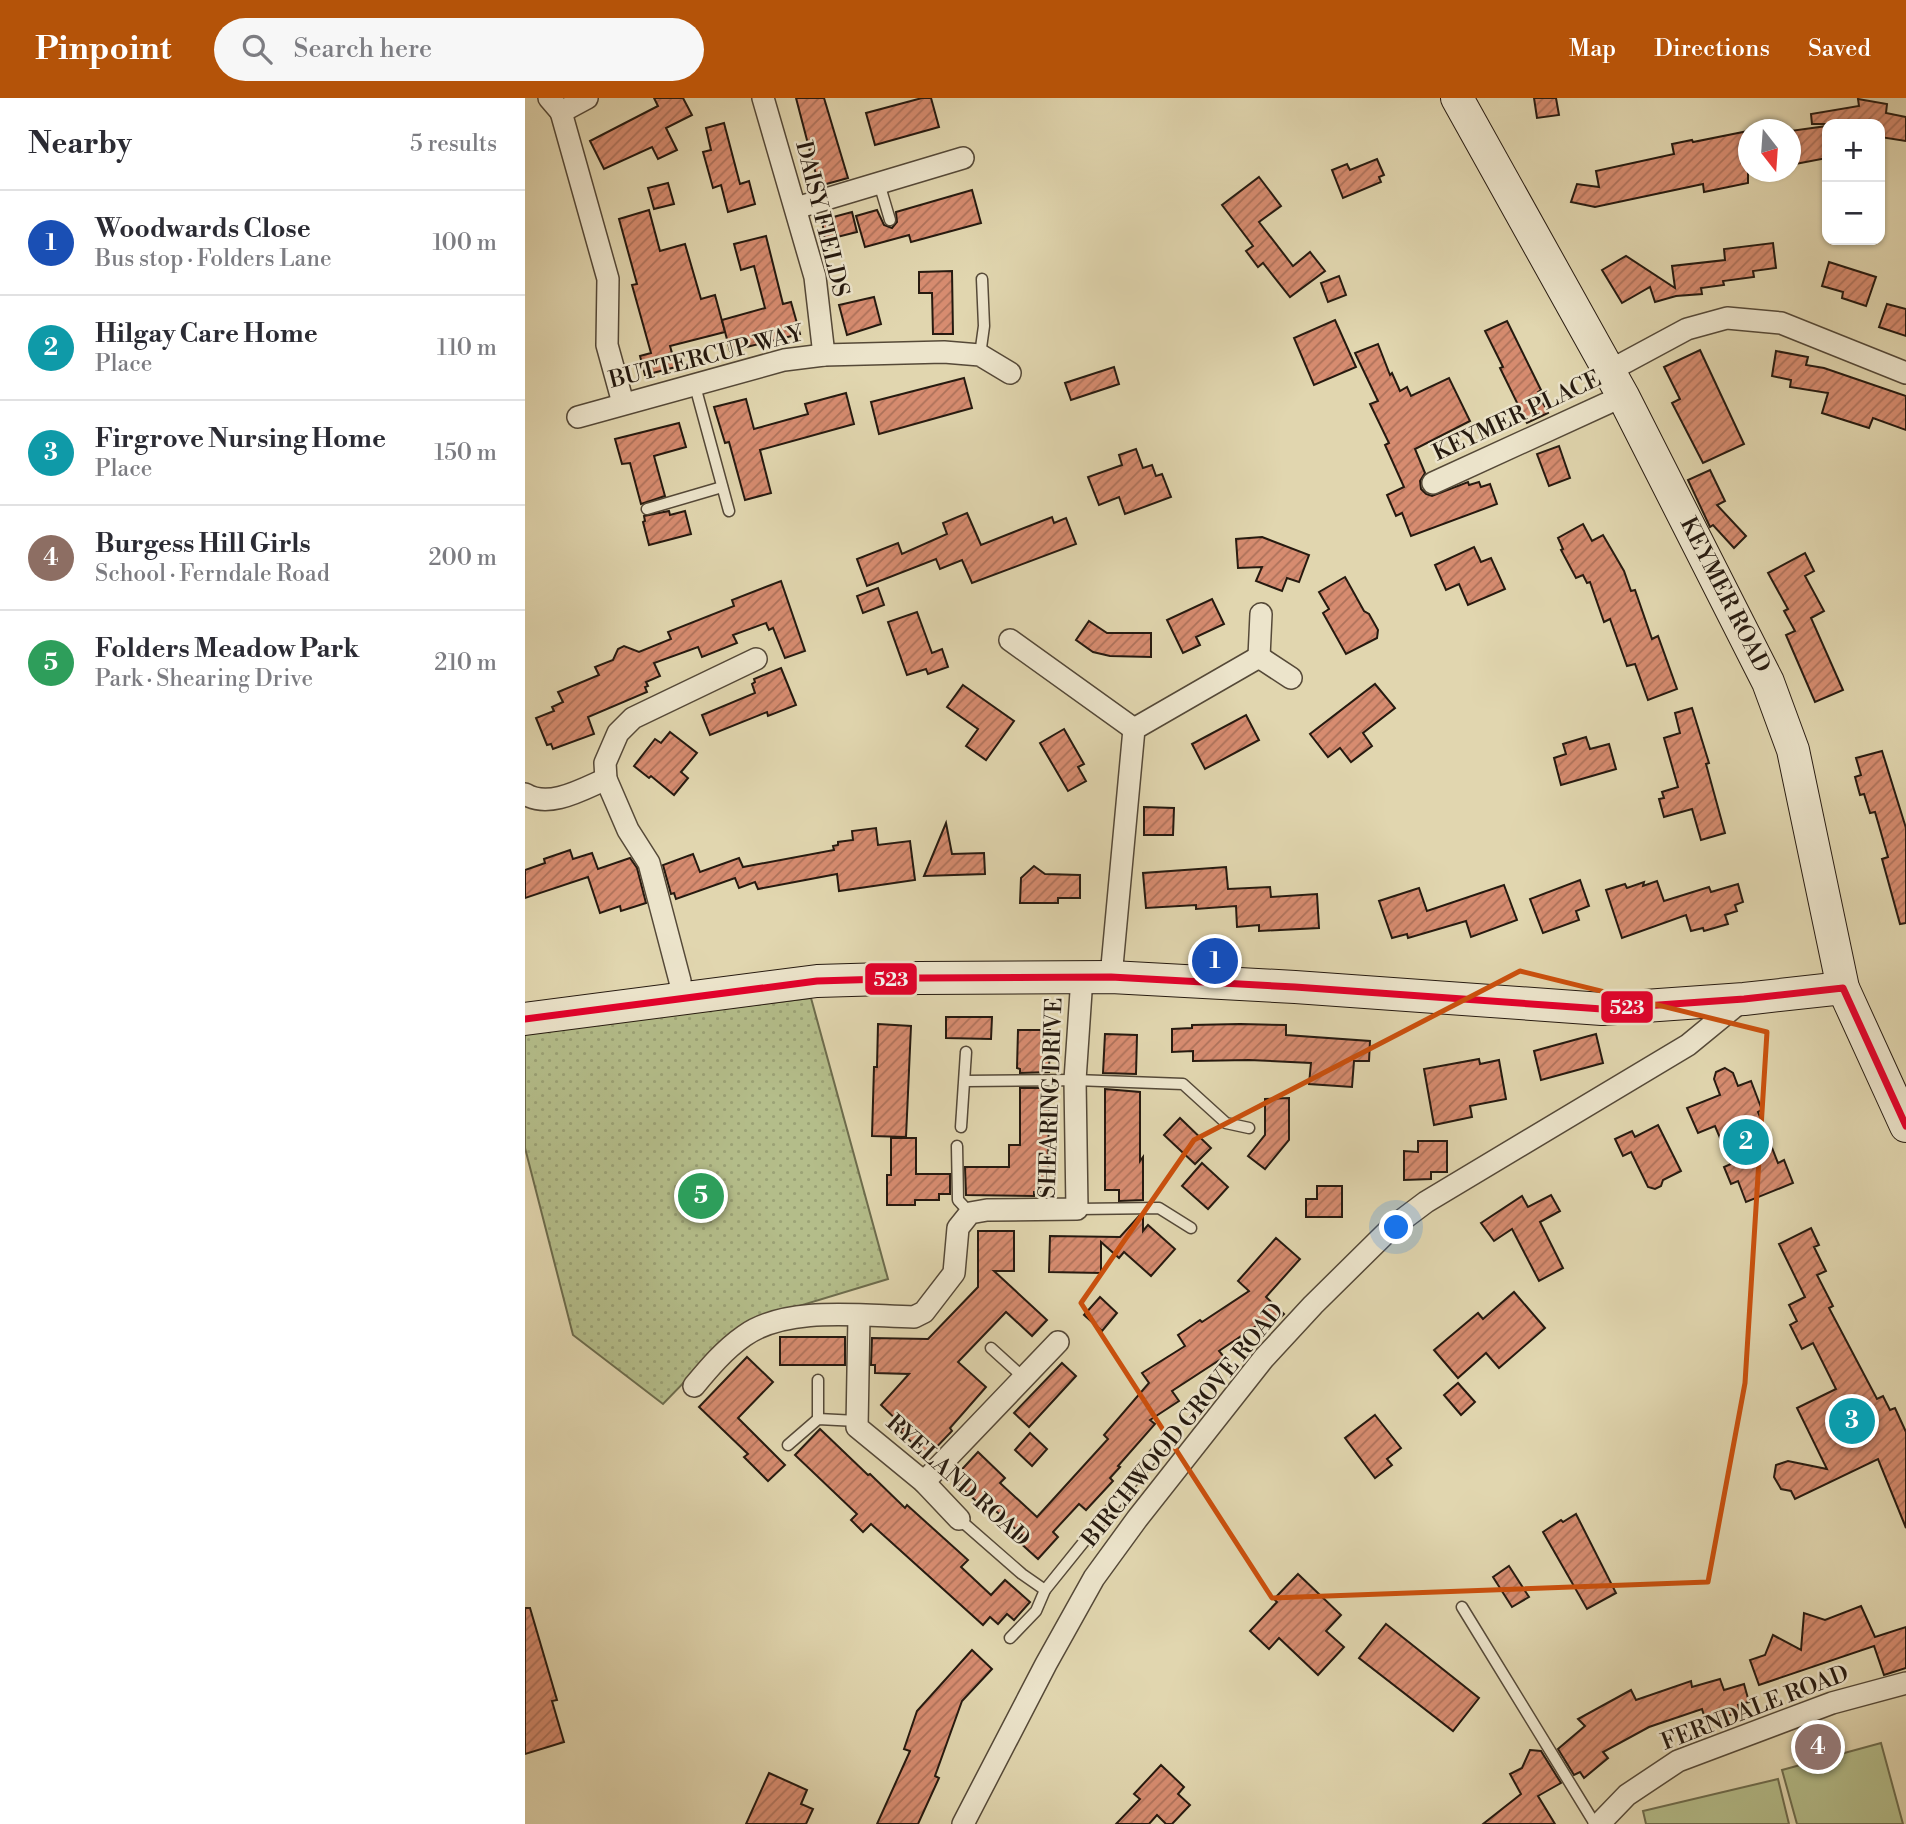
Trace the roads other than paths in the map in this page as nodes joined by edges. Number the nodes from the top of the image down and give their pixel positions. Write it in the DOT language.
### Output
graph roads {
  1 [pos="587,98"];
  2 [pos="763,98"];
  3 [pos="1457,98"];
  4 [pos="555,105"];
  5 [pos="963,158"];
  6 [pos="879,183"];
  7 [pos="796,208"];
  8 [pos="890,220"];
  9 [pos="982,279"];
  10 [pos="824,355"];
  11 [pos="980,355"];
  12 [pos="1010,373"];
  13 [pos="1906,373"];
  14 [pos="1616,384"];
  15 [pos="695,386"];
  16 [pos="623,403"];
  17 [pos="578,417"];
  18 [pos="1433,483"];
  19 [pos="722,487"];
  20 [pos="647,509"];
  21 [pos="729,511"];
  22 [pos="1261,614"];
  23 [pos="1010,640"];
  24 [pos="1259,657"];
  25 [pos="756,659"];
  26 [pos="1291,678"];
  27 [pos="1133,729"];
  28 [pos="606,779"];
  29 [pos="525,794"];
  30 [pos="1096,977"];
  31 [pos="1843,988"];
  32 [pos="681,999"];
  33 [pos="1744,999"];
  34 [pos="525,1019"];
  35 [pos="966,1052"];
  36 [pos="966,1080"];
  37 [pos="1075,1080"];
  38 [pos="1906,1126"];
  39 [pos="961,1127"];
  40 [pos="1249,1128"];
  41 [pos="957,1146"];
  42 [pos="1077,1209"];
  43 [pos="970,1213"];
  44 [pos="1191,1227"];
  45 [pos="859,1316"];
  46 [pos="1058,1342"];
  47 [pos="991,1348"];
  48 [pos="1024,1378"];
  49 [pos="818,1380"];
  50 [pos="694,1386"];
  51 [pos="818,1419"];
  52 [pos="857,1421"];
  53 [pos="1165,1441"];
  54 [pos="788,1446"];
  55 [pos="925,1482"];
  56 [pos="959,1519"];
  57 [pos="1045,1590"];
  58 [pos="1461,1607"];
  59 [pos="1010,1638"];
  60 [pos="1906,1683"];
  61 [pos="963,1824"];
  62 [pos="1597,1824"];
  1 -- 4 [label="street"];
  2 -- 7 [label="street, DAISY FIELDS"];
  3 -- 14 [label="main road, KEYMER ROAD"];
  4 -- 16 [label="street"];
  5 -- 6 [label="street"];
  6 -- 7 [label="street"];
  6 -- 8 [label="lane"];
  7 -- 10 [label="street, DAISY FIELDS"];
  9 -- 11 [label="lane"];
  10 -- 11 [label="street, BUTTERCUP WAY"];
  10 -- 15 [label="street, BUTTERCUP WAY"];
  11 -- 12 [label="street, BUTTERCUP WAY"];
  13 -- 14 [label="street, KEYMER PLACE"];
  14 -- 18 [label="street, KEYMER PLACE"];
  14 -- 31 [label="main road, KEYMER ROAD"];
  15 -- 16 [label="street, BUTTERCUP WAY"];
  15 -- 19 [label="lane"];
  16 -- 17 [label="street, BUTTERCUP WAY"];
  19 -- 20 [label="lane"];
  19 -- 21 [label="lane"];
  22 -- 24 [label="street"];
  23 -- 27 [label="street"];
  24 -- 26 [label="street"];
  24 -- 27 [label="street"];
  25 -- 28 [label="street"];
  27 -- 30 [label="street, SHEARING DRIVE"];
  28 -- 29 [label="street"];
  28 -- 32 [label="street"];
  30 -- 32 [label="main road"];
  30 -- 33 [label="main road"];
  30 -- 37 [label="street, SHEARING DRIVE"];
  31 -- 33 [label="main road"];
  31 -- 38 [label="main road, KEYMER ROAD"];
  32 -- 34 [label="main road"];
  33 -- 61 [label="street, BIRCHWOOD GROVE ROAD"];
  35 -- 36 [label="lane"];
  36 -- 37 [label="lane"];
  36 -- 39 [label="lane"];
  37 -- 40 [label="lane"];
  37 -- 42 [label="street, SHEARING DRIVE"];
  41 -- 43 [label="lane"];
  42 -- 43 [label="street, SHEARING DRIVE"];
  42 -- 44 [label="lane"];
  43 -- 45 [label="street"];
  45 -- 50 [label="street"];
  45 -- 52 [label="street, RYELAND ROAD"];
  46 -- 48 [label="street"];
  47 -- 48 [label="lane"];
  48 -- 55 [label="street"];
  49 -- 51 [label="lane"];
  51 -- 52 [label="lane"];
  51 -- 54 [label="lane"];
  52 -- 55 [label="street, RYELAND ROAD"];
  53 -- 57 [label="lane"];
  55 -- 56 [label="street, RYELAND ROAD"];
  56 -- 57 [label="lane, RYELAND ROAD"];
  57 -- 59 [label="lane"];
  58 -- 62 [label="lane, FERNDALE ROAD"];
  60 -- 62 [label="street, FERNDALE ROAD"];
}
